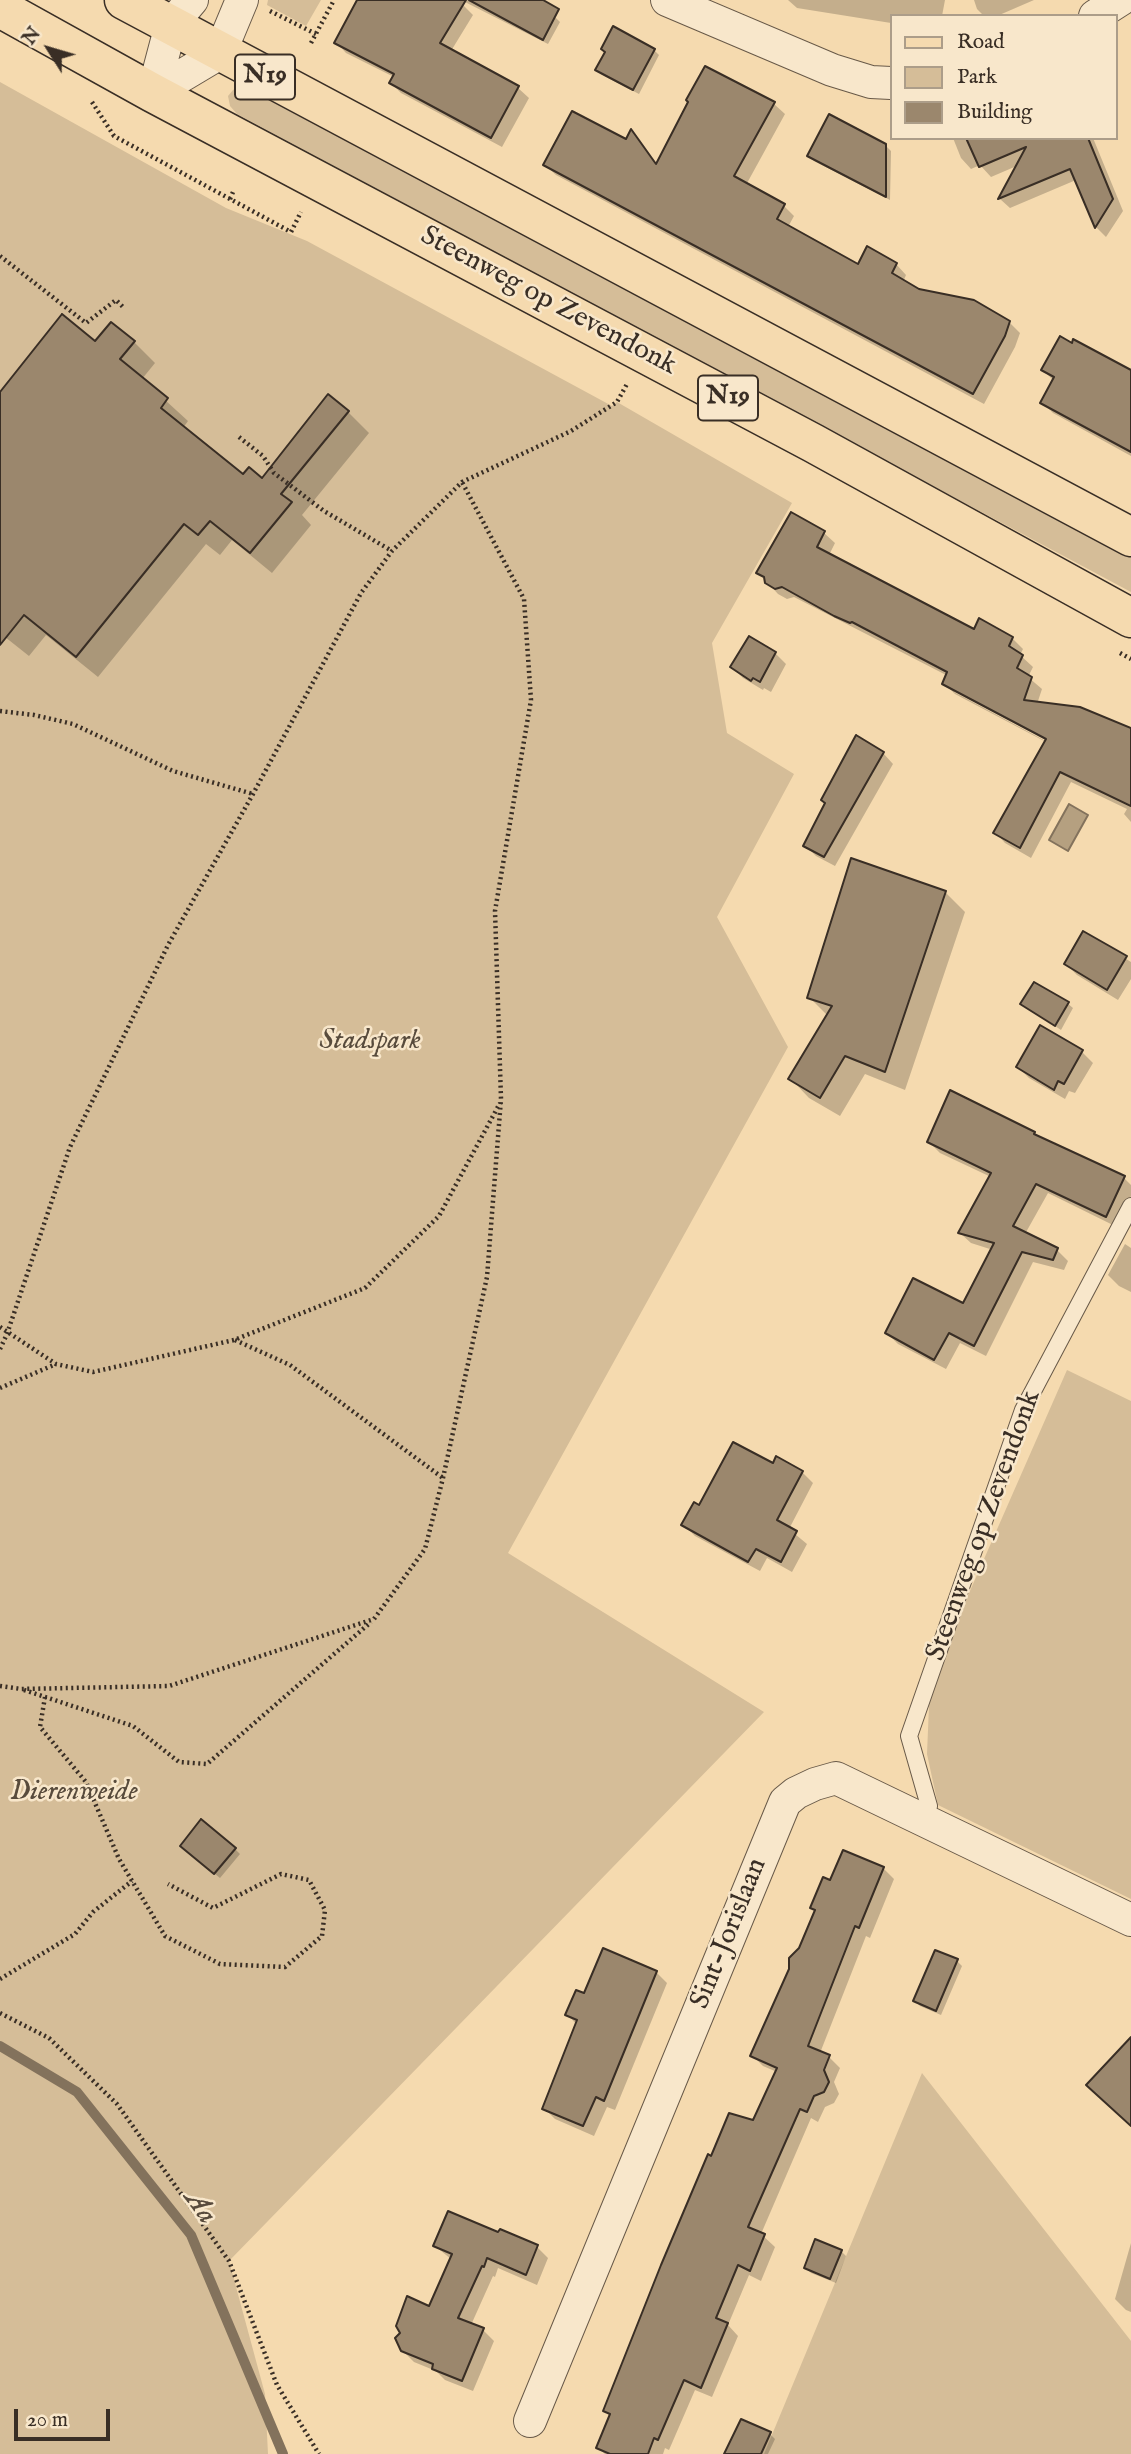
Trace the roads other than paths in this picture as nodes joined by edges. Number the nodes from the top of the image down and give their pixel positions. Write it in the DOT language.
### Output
graph roads {
  1 [pos="124,0"];
  2 [pos="242,0"];
  3 [pos="667,0"];
  4 [pos="1120,0"];
  5 [pos="0,8"];
  6 [pos="182,13"];
  7 [pos="1098,14"];
  8 [pos="220,52"];
  9 [pos="890,83"];
  10 [pos="153,93"];
  11 [pos="1131,537"];
  12 [pos="1131,618"];
  13 [pos="1131,1206"];
  14 [pos="923,1819"];
  15 [pos="1131,1920"];
  16 [pos="530,2421"];
  1 -- 6 [label="main road, N19"];
  2 -- 8 [label="street"];
  3 -- 9 [label="street"];
  4 -- 7 [label="street"];
  5 -- 10 [label="main road, Steenweg op Zevendonk / N19"];
  6 -- 8 [label="main road, N19"];
  6 -- 10 [label="street"];
  8 -- 10 [label="street"];
  8 -- 11 [label="main road, N19"];
  10 -- 12 [label="main road, Steenweg op Zevendonk / N19"];
  13 -- 14 [label="lane, Steenweg op Zevendonk"];
  14 -- 15 [label="street, Sint-Jorislaan"];
  14 -- 16 [label="street, Sint-Jorislaan"];
}
